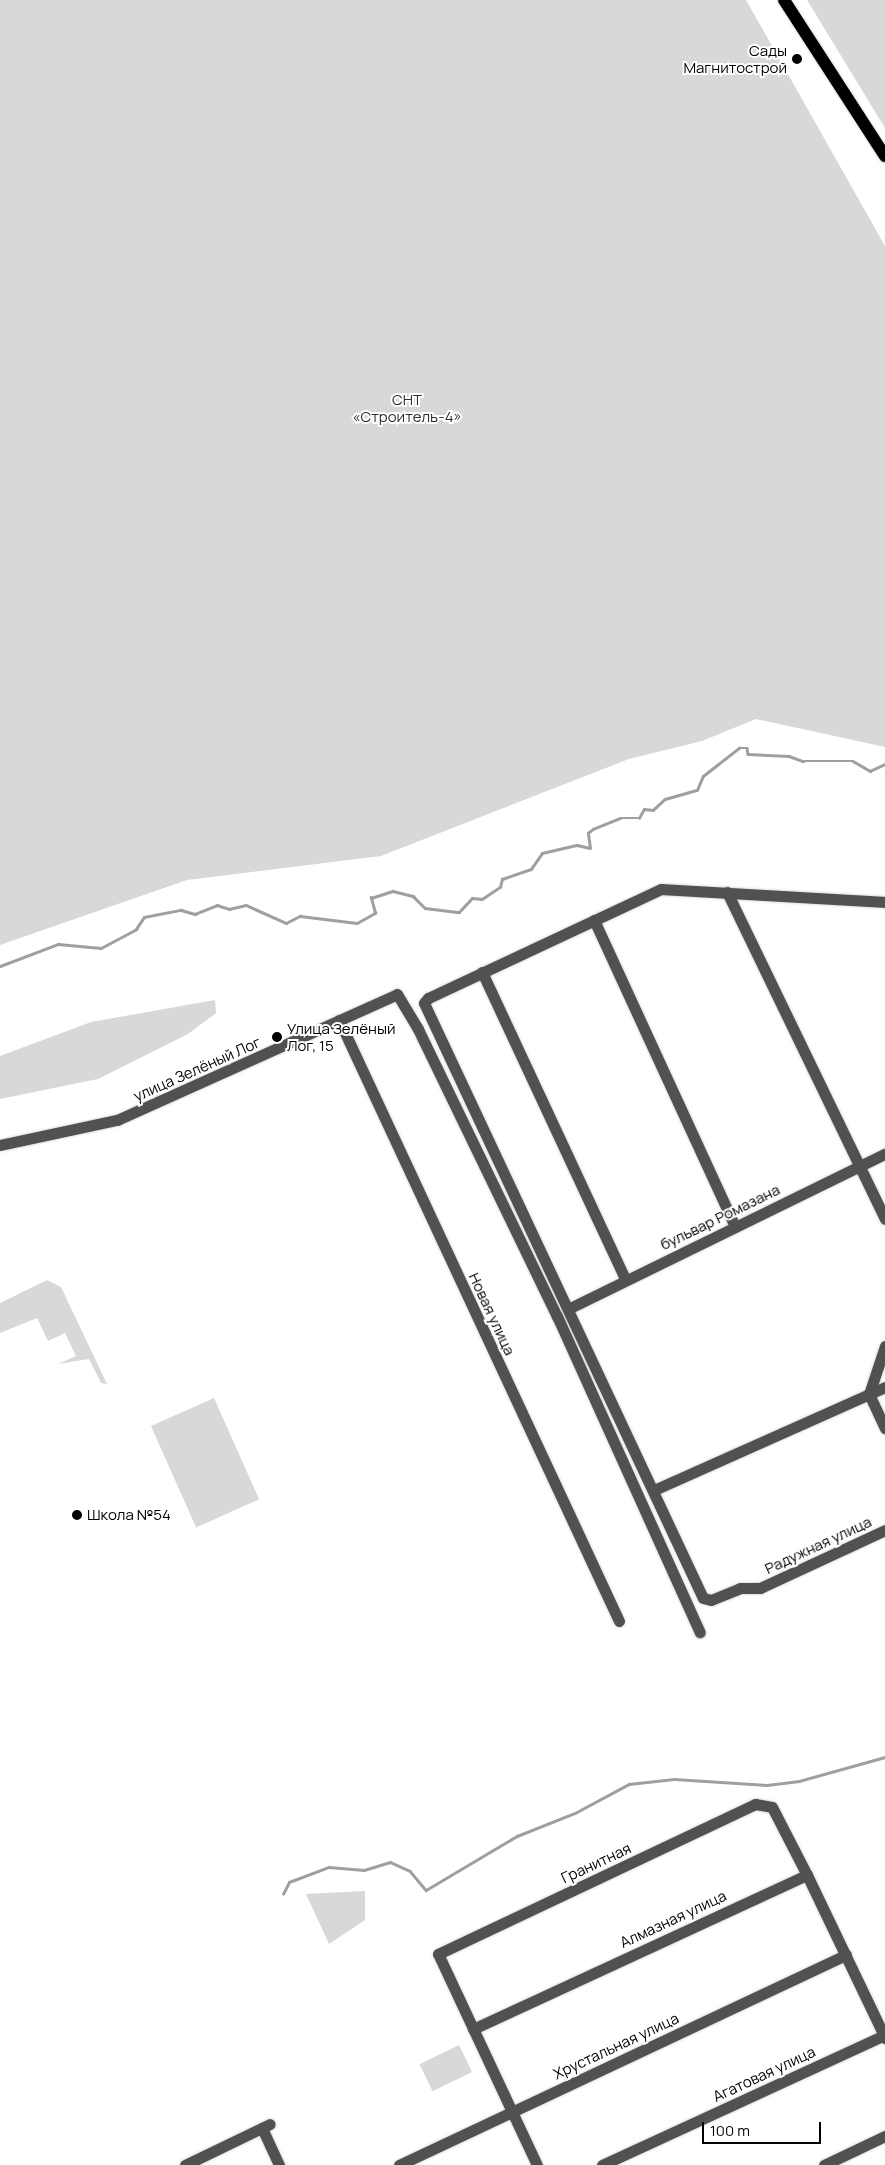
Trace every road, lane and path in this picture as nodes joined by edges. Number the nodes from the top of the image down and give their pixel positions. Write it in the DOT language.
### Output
graph roads {
  1 [pos="784,0"];
  2 [pos="885,156"];
  3 [pos="727,892"];
  4 [pos="884,905"];
  5 [pos="594,920"];
  6 [pos="482,972"];
  7 [pos="339,1020"];
  8 [pos="0,1145"];
  9 [pos="885,1154"];
  10 [pos="860,1167"];
  11 [pos="885,1219"];
  12 [pos="734,1225"];
  13 [pos="625,1279"];
  14 [pos="568,1308"];
  15 [pos="885,1346"];
  16 [pos="885,1387"];
  17 [pos="869,1394"];
  18 [pos="885,1428"];
  19 [pos="654,1490"];
  20 [pos="885,1530"];
  21 [pos="619,1621"];
  22 [pos="700,1632"];
  23 [pos="807,1876"];
  24 [pos="846,1955"];
  25 [pos="473,2029"];
  26 [pos="884,2037"];
  27 [pos="513,2111"];
  28 [pos="885,2136"];
  29 [pos="185,2165"];
  30 [pos="279,2165"];
  31 [pos="399,2165"];
  32 [pos="537,2165"];
  33 [pos="602,2165"];
  34 [pos="824,2165"];
  1 -- 2 [label="main road"];
  3 -- 4 [label="street"];
  3 -- 5 [label="street"];
  3 -- 10 [label="street"];
  5 -- 6 [label="street"];
  5 -- 12 [label="street"];
  6 -- 13 [label="street"];
  6 -- 14 [label="street"];
  7 -- 8 [label="street, улица Зелёный Лог"];
  7 -- 21 [label="street, Новая улица"];
  7 -- 22 [label="street, улица Зелёный Лог"];
  9 -- 10 [label="street, бульвар Ромазана"];
  10 -- 11 [label="street"];
  10 -- 12 [label="street, бульвар Ромазана"];
  12 -- 13 [label="street, бульвар Ромазана"];
  13 -- 14 [label="street, бульвар Ромазана"];
  14 -- 19 [label="street"];
  15 -- 17 [label="street"];
  16 -- 17 [label="street"];
  17 -- 18 [label="street"];
  17 -- 19 [label="street"];
  19 -- 20 [label="street, Радужная улица"];
  23 -- 24 [label="street"];
  23 -- 25 [label="street, Алмазная улица"];
  23 -- 25 [label="street, Гранитная"];
  24 -- 26 [label="street"];
  24 -- 27 [label="street, Хрустальная улица"];
  25 -- 27 [label="street"];
  26 -- 33 [label="street, Агатовая улица"];
  27 -- 31 [label="street, Хрустальная улица"];
  27 -- 32 [label="street"];
  28 -- 34 [label="street"];
  29 -- 30 [label="street"];
}
